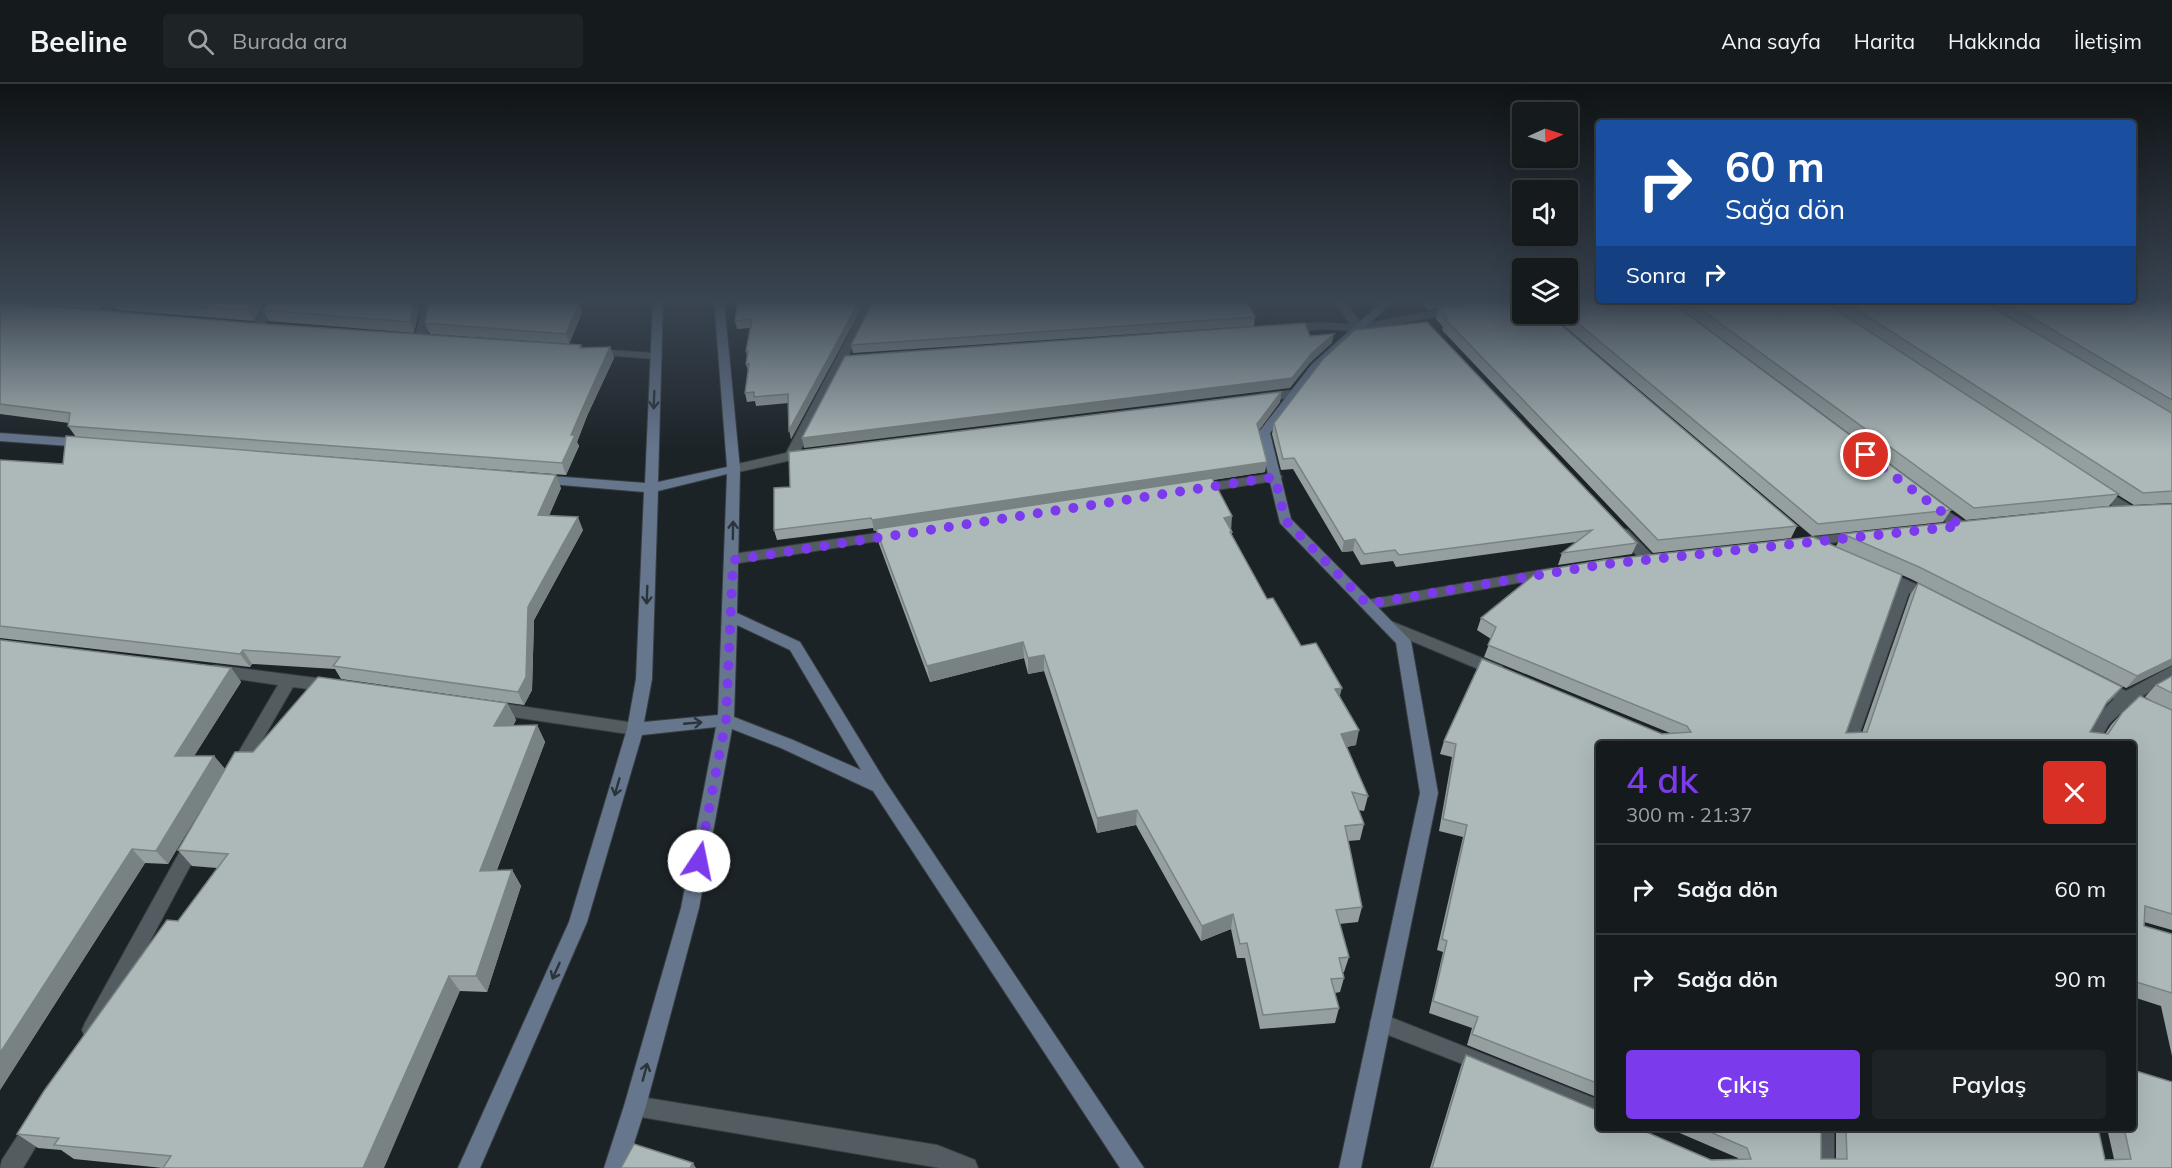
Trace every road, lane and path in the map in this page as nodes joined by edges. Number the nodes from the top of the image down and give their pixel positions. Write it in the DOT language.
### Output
graph roads {
  1 [pos="582,351"];
  2 [pos="656,351"];
  3 [pos="723,351"];
  4 [pos="851,351"];
  5 [pos="1333,351"];
  6 [pos="656,356"];
  7 [pos="1292,394"];
  8 [pos="1246,400"];
  9 [pos="0,437"];
  10 [pos="95,444"];
  11 [pos="734,469"];
  12 [pos="520,477"];
  13 [pos="1275,477"];
  14 [pos="2081,479"];
  15 [pos="651,488"];
  16 [pos="1180,492"];
  17 [pos="1923,498"];
  18 [pos="2102,512"];
  19 [pos="1615,524"];
  20 [pos="1937,528"];
  21 [pos="909,533"];
  22 [pos="1878,534"];
  23 [pos="1840,556"];
  24 [pos="733,560"];
  25 [pos="1628,561"];
  26 [pos="1873,570"];
  27 [pos="1564,571"];
  28 [pos="1905,584"];
  29 [pos="1367,604"];
  30 [pos="1947,605"];
  31 [pos="731,616"];
  32 [pos="1388,625"];
  33 [pos="197,669"];
  34 [pos="2172,672"];
  35 [pos="1509,675"];
  36 [pos="2083,676"];
  37 [pos="289,680"];
  38 [pos="347,688"];
  39 [pos="2125,698"];
  40 [pos="473,706"];
  41 [pos="726,720"];
  42 [pos="2172,721"];
  43 [pos="634,729"];
  44 [pos="1849,741"];
  45 [pos="2091,741"];
  46 [pos="879,786"];
  47 [pos="225,789"];
  48 [pos="202,828"];
  49 [pos="1380,1022"];
  50 [pos="81,1050"];
  51 [pos="635,1106"];
  52 [pos="47,1110"];
  53 [pos="1596,1111"];
  54 [pos="1823,1131"];
  55 [pos="10,1168"];
  56 [pos="469,1168"];
  57 [pos="615,1168"];
  58 [pos="967,1168"];
  59 [pos="1133,1168"];
  60 [pos="1350,1168"];
  61 [pos="1823,1168"];
  1 -- 6 [label="street"];
  2 -- 6 [label="street"];
  3 -- 11 [label="street"];
  4 -- 11 [label="street"];
  5 -- 7 [label="street"];
  6 -- 15 [label="street, one-way"];
  7 -- 8 [label="street"];
  7 -- 13 [label="street"];
  9 -- 10 [label="street"];
  11 -- 15 [label="street"];
  24 -- 11 [label="street, one-way"];
  12 -- 15 [label="street"];
  13 -- 16 [label="street"];
  13 -- 29 [label="street"];
  14 -- 18 [label="street"];
  15 -- 43 [label="street, one-way"];
  17 -- 20 [label="street"];
  19 -- 25 [label="street"];
  21 -- 24 [label="street"];
  22 -- 23 [label="street"];
  24 -- 31 [label="street"];
  26 -- 28 [label="street"];
  27 -- 29 [label="street"];
  28 -- 30 [label="street"];
  28 -- 44 [label="street"];
  29 -- 32 [label="street"];
  31 -- 41 [label="street"];
  31 -- 46 [label="street"];
  32 -- 35 [label="street"];
  32 -- 49 [label="street"];
  33 -- 37 [label="street"];
  34 -- 39 [label="street"];
  36 -- 39 [label="street"];
  37 -- 38 [label="street"];
  37 -- 47 [label="street"];
  39 -- 42 [label="street"];
  39 -- 45 [label="street"];
  40 -- 43 [label="street"];
  43 -- 41 [label="street, one-way"];
  41 -- 46 [label="street"];
  51 -- 41 [label="street, one-way"];
  43 -- 56 [label="street, one-way"];
  46 -- 59 [label="street"];
  48 -- 50 [label="street"];
  49 -- 53 [label="street"];
  49 -- 60 [label="street"];
  51 -- 57 [label="street"];
  51 -- 58 [label="street"];
  52 -- 55 [label="street"];
  54 -- 61 [label="street"];
}
